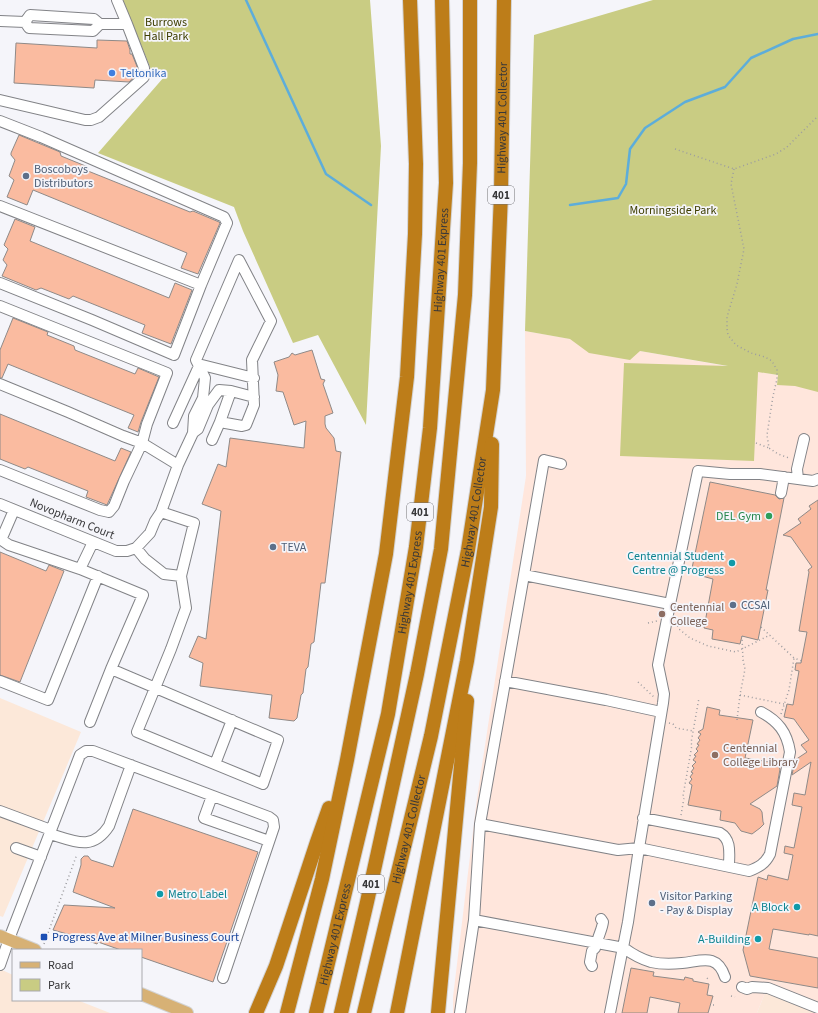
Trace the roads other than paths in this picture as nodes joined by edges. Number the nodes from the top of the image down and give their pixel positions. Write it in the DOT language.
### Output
graph roads {
  1 [pos="117,0"];
  2 [pos="410,0"];
  3 [pos="442,0"];
  4 [pos="470,0"];
  5 [pos="504,0"];
  6 [pos="0,21"];
  7 [pos="127,24"];
  8 [pos="0,100"];
  9 [pos="0,121"];
  10 [pos="0,206"];
  11 [pos="0,283"];
  12 [pos="201,285"];
  13 [pos="0,306"];
  14 [pos="198,365"];
  15 [pos="254,378"];
  16 [pos="0,384"];
  17 [pos="493,390"];
  18 [pos="231,392"];
  19 [pos="254,397"];
  20 [pos="220,422"];
  21 [pos="172,423"];
  22 [pos="193,433"];
  23 [pos="804,439"];
  24 [pos="212,440"];
  25 [pos="142,443"];
  26 [pos="561,464"];
  27 [pos="178,465"];
  28 [pos="0,470"];
  29 [pos="784,477"];
  30 [pos="818,479"];
  31 [pos="798,480"];
  32 [pos="781,493"];
  33 [pos="0,504"];
  34 [pos="14,510"];
  35 [pos="161,512"];
  36 [pos="1,540"];
  37 [pos="92,542"];
  38 [pos="136,548"];
  39 [pos="80,569"];
  40 [pos="524,575"];
  41 [pos="98,576"];
  42 [pos="181,576"];
  43 [pos="670,604"];
  44 [pos="467,661"];
  45 [pos="111,670"];
  46 [pos="0,680"];
  47 [pos="505,681"];
  48 [pos="155,688"];
  49 [pos="661,712"];
  50 [pos="760,712"];
  51 [pos="232,720"];
  52 [pos="90,722"];
  53 [pos="347,760"];
  54 [pos="215,764"];
  55 [pos="131,765"];
  56 [pos="212,796"];
  57 [pos="0,811"];
  58 [pos="643,818"];
  59 [pos="480,824"];
  60 [pos="51,832"];
  61 [pos="269,841"];
  62 [pos="16,848"];
  63 [pos="639,848"];
  64 [pos="41,857"];
  65 [pos="729,866"];
  66 [pos="601,918"];
  67 [pos="474,920"];
  68 [pos="4,938"];
  69 [pos="596,943"];
  70 [pos="40,947"];
  71 [pos="624,948"];
  72 [pos="0,965"];
  73 [pos="592,968"];
  74 [pos="725,977"];
  75 [pos="223,978"];
  76 [pos="742,988"];
  77 [pos="142,994"];
  78 [pos="818,1008"];
  79 [pos="188,1013"];
  80 [pos="256,1013"];
  81 [pos="287,1013"];
  82 [pos="316,1013"];
  83 [pos="341,1013"];
  84 [pos="364,1013"];
  85 [pos="397,1013"];
  86 [pos="438,1013"];
  87 [pos="460,1013"];
  88 [pos="610,1013"];
  1 -- 7 [label="street"];
  2 -- 53 [label="highway, 401"];
  3 -- 82 [label="highway, Highway 401 Express / 401"];
  4 -- 83 [label="highway, Highway 401 Express / 401"];
  5 -- 17 [label="highway, Highway 401 Collector / 401"];
  6 -- 7 [label="street"];
  7 -- 8 [label="street"];
  9 -- 12 [label="street"];
  10 -- 12 [label="street"];
  11 -- 12 [label="street"];
  13 -- 25 [label="street"];
  14 -- 15 [label="street"];
  14 -- 15 [label="street"];
  14 -- 21 [label="street"];
  14 -- 22 [label="street"];
  15 -- 19 [label="street"];
  16 -- 25 [label="street"];
  17 -- 44 [label="highway"];
  17 -- 84 [label="highway, Highway 401 Collector / 401"];
  18 -- 19 [label="street"];
  18 -- 20 [label="street"];
  18 -- 22 [label="street"];
  19 -- 20 [label="street"];
  20 -- 24 [label="street"];
  22 -- 27 [label="street"];
  23 -- 31 [label="street"];
  25 -- 27 [label="street"];
  25 -- 28 [label="street"];
  26 -- 40 [label="street"];
  27 -- 35 [label="street"];
  29 -- 31 [label="street"];
  29 -- 32 [label="street"];
  29 -- 43 [label="street"];
  30 -- 31 [label="street"];
  33 -- 34 [label="street, Novopharm Court"];
  34 -- 36 [label="street"];
  34 -- 37 [label="street, Novopharm Court"];
  35 -- 38 [label="street"];
  35 -- 42 [label="street"];
  36 -- 39 [label="street"];
  37 -- 38 [label="street, Novopharm Court"];
  37 -- 39 [label="street"];
  38 -- 42 [label="street"];
  39 -- 41 [label="street"];
  40 -- 43 [label="street"];
  40 -- 47 [label="street"];
  41 -- 45 [label="street"];
  41 -- 46 [label="street"];
  42 -- 48 [label="street"];
  43 -- 49 [label="street"];
  44 -- 85 [label="highway"];
  44 -- 86 [label="highway"];
  45 -- 48 [label="street"];
  45 -- 52 [label="street"];
  47 -- 49 [label="street"];
  47 -- 59 [label="street"];
  48 -- 51 [label="street"];
  48 -- 54 [label="street"];
  49 -- 58 [label="street"];
  50 -- 65 [label="street"];
  51 -- 54 [label="street"];
  51 -- 54 [label="street"];
  53 -- 80 [label="highway"];
  53 -- 81 [label="highway, 401"];
  55 -- 56 [label="street"];
  55 -- 60 [label="street"];
  55 -- 60 [label="street"];
  56 -- 61 [label="street"];
  56 -- 61 [label="street"];
  57 -- 60 [label="street"];
  58 -- 63 [label="street"];
  58 -- 65 [label="street"];
  59 -- 63 [label="street"];
  59 -- 67 [label="street"];
  60 -- 64 [label="street"];
  61 -- 75 [label="street"];
  62 -- 64 [label="street"];
  63 -- 65 [label="street"];
  63 -- 71 [label="street"];
  64 -- 68 [label="street"];
  66 -- 69 [label="street"];
  67 -- 69 [label="street"];
  67 -- 87 [label="street"];
  68 -- 70 [label="main road"];
  68 -- 72 [label="street"];
  69 -- 71 [label="street"];
  69 -- 73 [label="street"];
  71 -- 74 [label="street"];
  71 -- 88 [label="street"];
  76 -- 78 [label="street"];
  77 -- 79 [label="main road"];
}
